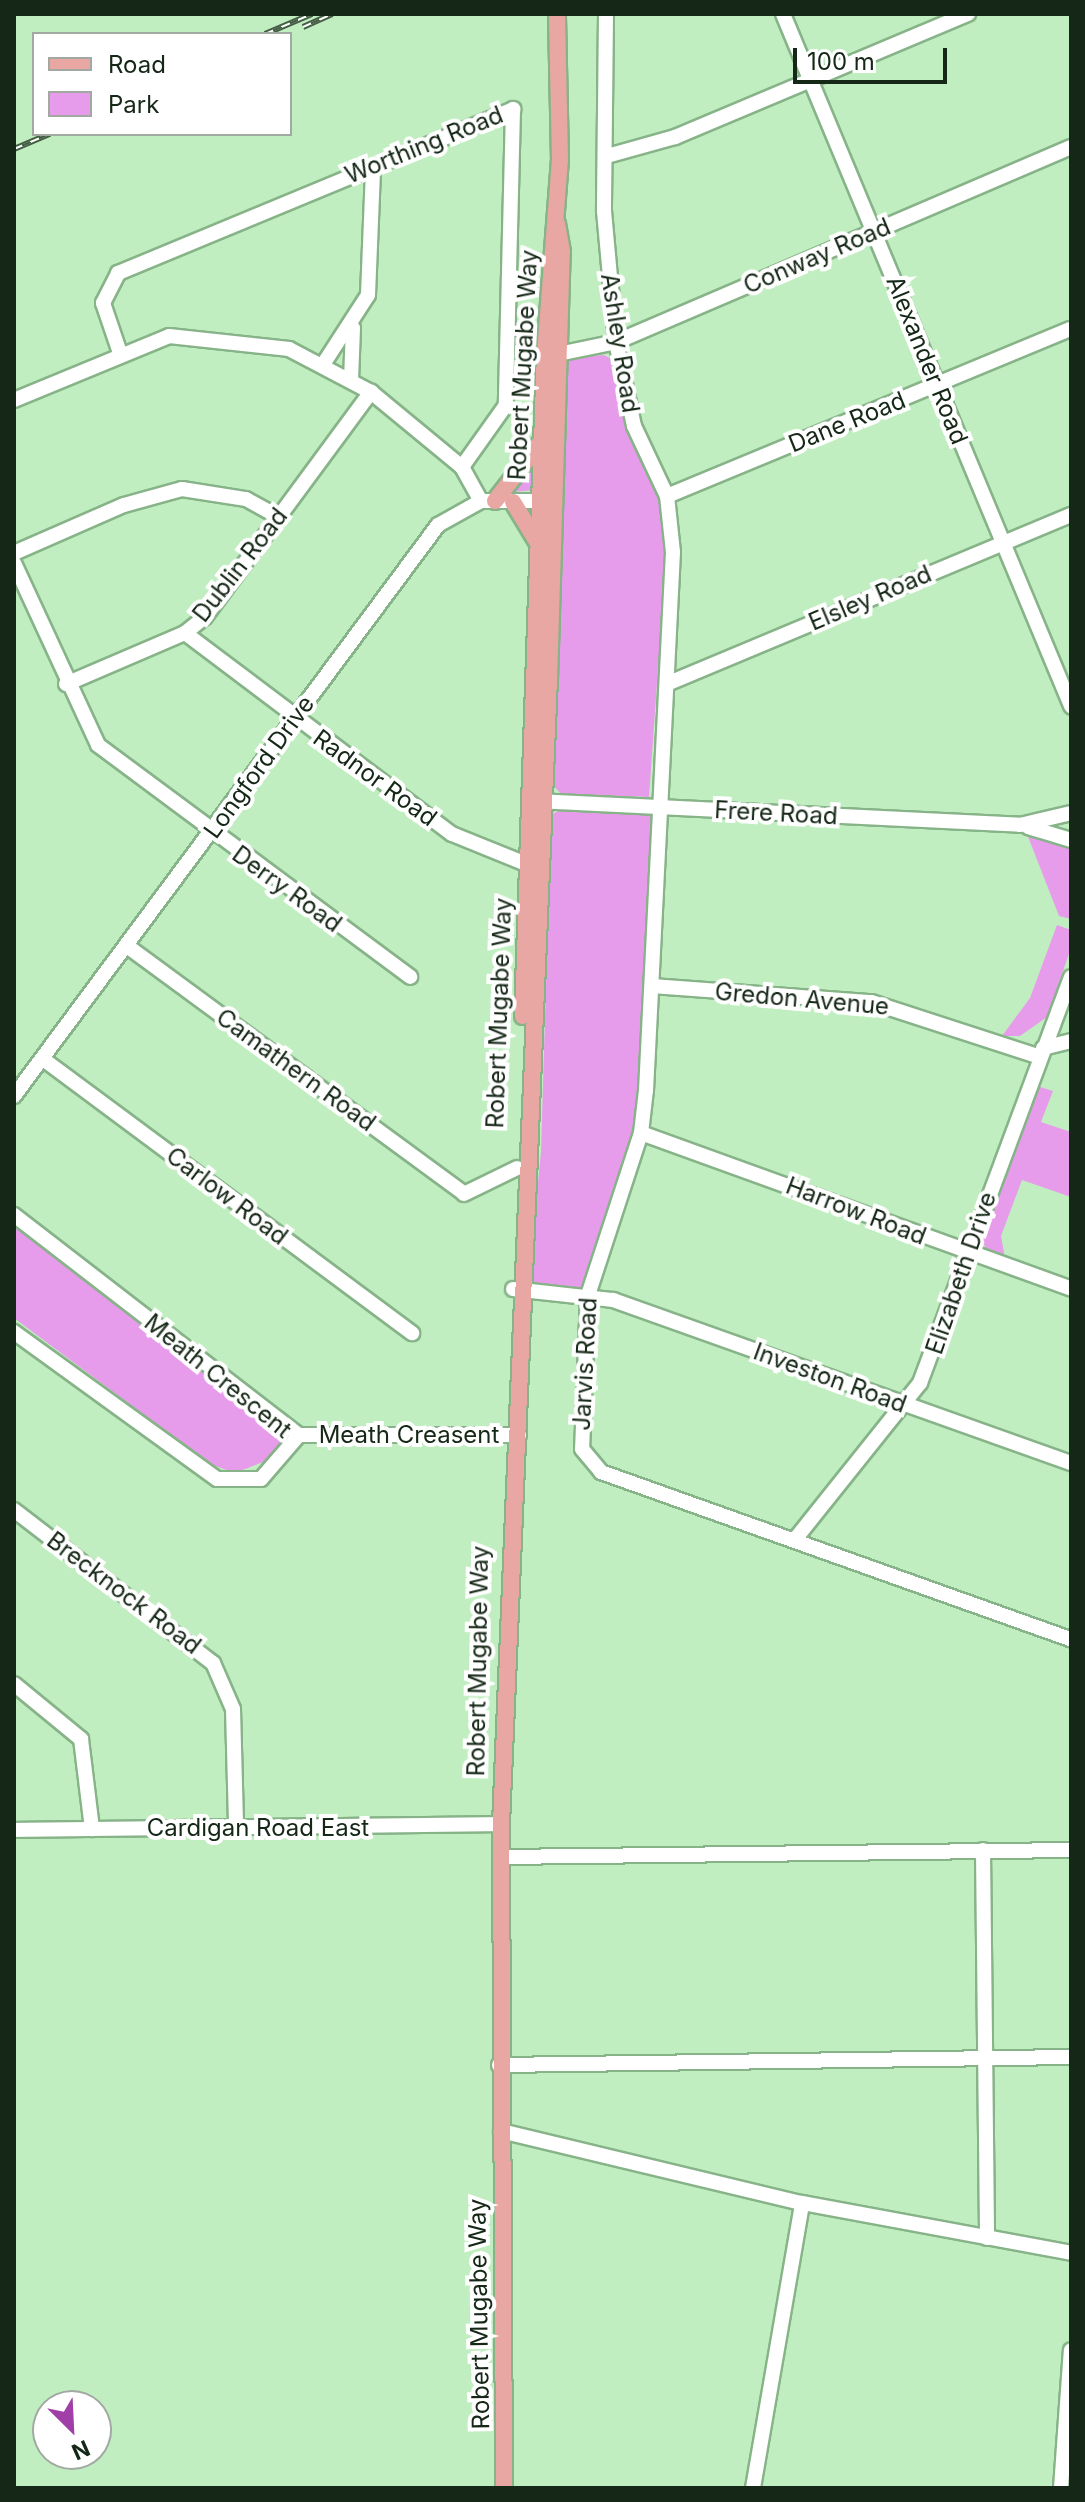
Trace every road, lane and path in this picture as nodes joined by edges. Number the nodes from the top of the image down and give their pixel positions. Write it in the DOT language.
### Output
graph roads {
  1 [pos="557,14"];
  2 [pos="606,14"];
  3 [pos="783,14"];
  4 [pos="968,14"];
  5 [pos="810,80"];
  6 [pos="1071,147"];
  7 [pos="607,156"];
  8 [pos="373,168"];
  9 [pos="557,223"];
  10 [pos="875,231"];
  11 [pos="353,327"];
  12 [pos="1071,329"];
  13 [pos="616,342"];
  14 [pos="120,353"];
  15 [pos="558,354"];
  16 [pos="324,363"];
  17 [pos="351,380"];
  18 [pos="936,385"];
  19 [pos="371,392"];
  20 [pos="14,400"];
  21 [pos="542,439"];
  22 [pos="462,467"];
  23 [pos="554,469"];
  24 [pos="667,496"];
  25 [pos="488,501"];
  26 [pos="541,501"];
  27 [pos="513,502"];
  28 [pos="1071,515"];
  29 [pos="279,517"];
  30 [pos="1002,544"];
  31 [pos="546,546"];
  32 [pos="14,553"];
  33 [pos="14,563"];
  34 [pos="185,633"];
  35 [pos="669,683"];
  36 [pos="66,684"];
  37 [pos="1071,706"];
  38 [pos="294,719"];
  39 [pos="538,801"];
  40 [pos="657,808"];
  41 [pos="1071,813"];
  42 [pos="1020,825"];
  43 [pos="209,834"];
  44 [pos="1071,840"];
  45 [pos="535,867"];
  46 [pos="127,946"];
  47 [pos="410,977"];
  48 [pos="1071,977"];
  49 [pos="652,986"];
  50 [pos="1071,1041"];
  51 [pos="1042,1052"];
  52 [pos="43,1059"];
  53 [pos="14,1096"];
  54 [pos="641,1133"];
  55 [pos="517,1168"];
  56 [pos="14,1215"];
  57 [pos="968,1253"];
  58 [pos="517,1289"];
  59 [pos="1071,1289"];
  60 [pos="588,1295"];
  61 [pos="14,1332"];
  62 [pos="412,1333"];
  63 [pos="908,1405"];
  64 [pos="299,1435"];
  65 [pos="513,1435"];
  66 [pos="1071,1463"];
  67 [pos="14,1510"];
  68 [pos="797,1537"];
  69 [pos="1071,1639"];
  70 [pos="14,1684"];
  71 [pos="501,1824"];
  72 [pos="236,1826"];
  73 [pos="92,1829"];
  74 [pos="14,1830"];
  75 [pos="983,1850"];
  76 [pos="1071,1850"];
  77 [pos="501,1857"];
  78 [pos="1071,2057"];
  79 [pos="985,2058"];
  80 [pos="499,2065"];
  81 [pos="501,2131"];
  82 [pos="802,2203"];
  83 [pos="987,2238"];
  84 [pos="1071,2253"];
  85 [pos="1071,2350"];
  86 [pos="504,2488"];
  87 [pos="753,2488"];
  88 [pos="1061,2488"];
  1 -- 9 [label="main road, Robert Mugabe Way"];
  2 -- 7 [label="street, Ashley Road"];
  3 -- 5 [label="street, Alexander Road"];
  4 -- 5 [label="street"];
  5 -- 7 [label="street"];
  5 -- 10 [label="street, Alexander Road"];
  6 -- 10 [label="street, Conway Road"];
  7 -- 13 [label="street, Ashley Road"];
  8 -- 11 [label="street"];
  8 -- 14 [label="street, Worthing Road"];
  8 -- 22 [label="street, Worthing Road"];
  9 -- 15 [label="main road, Robert Mugabe Way"];
  9 -- 21 [label="main road, Robert Mugabe Way"];
  10 -- 13 [label="street, Conway Road"];
  10 -- 18 [label="street, Alexander Road"];
  11 -- 16 [label="street"];
  11 -- 17 [label="street"];
  12 -- 18 [label="street, Dane Road"];
  13 -- 15 [label="street, Conway Road"];
  13 -- 24 [label="street, Ashley Road"];
  14 -- 16 [label="street"];
  14 -- 20 [label="street"];
  15 -- 23 [label="main road, Robert Mugabe Way"];
  16 -- 17 [label="street"];
  17 -- 19 [label="street"];
  18 -- 24 [label="street, Dane Road"];
  18 -- 30 [label="street, Alexander Road"];
  19 -- 22 [label="street"];
  19 -- 29 [label="street, Dublin Road"];
  21 -- 25 [label="main road"];
  21 -- 26 [label="main road, Robert Mugabe Way"];
  22 -- 25 [label="street"];
  23 -- 26 [label="street"];
  23 -- 31 [label="main road, Robert Mugabe Way"];
  24 -- 35 [label="street, Ashley Road"];
  25 -- 27 [label="street"];
  25 -- 38 [label="street, Longford Drive"];
  26 -- 27 [label="street"];
  26 -- 31 [label="main road, Robert Mugabe Way"];
  27 -- 31 [label="main road"];
  28 -- 30 [label="street, Elsley Road"];
  29 -- 32 [label="street"];
  29 -- 34 [label="street, Dublin Road"];
  30 -- 35 [label="street, Elsley Road"];
  30 -- 37 [label="street, Alexander Road"];
  31 -- 39 [label="main road, Robert Mugabe Way"];
  33 -- 36 [label="street, Derry Road"];
  34 -- 36 [label="street, Dublin Road"];
  34 -- 38 [label="street, Radnor Road"];
  35 -- 40 [label="street, Ashley Road"];
  36 -- 43 [label="street, Derry Road"];
  38 -- 43 [label="street, Longford Drive"];
  38 -- 45 [label="street, Radnor Road"];
  39 -- 40 [label="street, Frere Road"];
  39 -- 45 [label="main road, Robert Mugabe Way"];
  40 -- 42 [label="street, Frere Road"];
  40 -- 49 [label="street, Jarvis Road"];
  41 -- 42 [label="street, Frere Road"];
  42 -- 44 [label="street, Frere Road"];
  43 -- 46 [label="street, Longford Drive"];
  43 -- 47 [label="street, Derry Road"];
  45 -- 55 [label="main road, Robert Mugabe Way"];
  45 -- 58 [label="main road, Robert Mugabe Way"];
  46 -- 52 [label="street, Longford Drive"];
  46 -- 55 [label="street, Camathern Road"];
  48 -- 51 [label="street, Elizabeth Drive"];
  49 -- 51 [label="street, Gredon Avenue"];
  49 -- 54 [label="street, Jarvis Road"];
  50 -- 51 [label="street"];
  51 -- 57 [label="street, Elizabeth Drive"];
  52 -- 53 [label="street, Longford Drive"];
  52 -- 62 [label="street, Carlow Road"];
  54 -- 57 [label="street, Harrow Road"];
  54 -- 60 [label="street, Jarvis Road"];
  55 -- 58 [label="main road, Robert Mugabe Way"];
  56 -- 64 [label="street, Meath Crescent"];
  57 -- 59 [label="street, Harrow Road"];
  57 -- 63 [label="street, Elizabeth Drive"];
  58 -- 60 [label="street, Investon Road"];
  58 -- 65 [label="main road, Robert Mugabe Way"];
  60 -- 63 [label="street, Investon Road"];
  60 -- 68 [label="street, Jarvis Road"];
  61 -- 64 [label="street, Meath Crescent"];
  63 -- 66 [label="street, Investon Road"];
  63 -- 68 [label="street, Elizabeth Drive"];
  64 -- 65 [label="street, Meath Creasent"];
  65 -- 71 [label="main road, Robert Mugabe Way"];
  67 -- 72 [label="street, Brecknock Road"];
  68 -- 69 [label="street, Jarvis Road"];
  70 -- 73 [label="street"];
  71 -- 72 [label="street, Cardigan Road East"];
  71 -- 77 [label="main road, Robert Mugabe Way"];
  72 -- 73 [label="street, Cardigan Road East"];
  73 -- 74 [label="street, Cardigan Road East"];
  75 -- 76 [label="street"];
  75 -- 77 [label="street"];
  75 -- 79 [label="street"];
  77 -- 80 [label="main road, Robert Mugabe Way"];
  78 -- 79 [label="street"];
  79 -- 80 [label="street"];
  79 -- 83 [label="street"];
  80 -- 81 [label="main road, Robert Mugabe Way"];
  81 -- 82 [label="street"];
  81 -- 86 [label="main road, Robert Mugabe Way"];
  82 -- 83 [label="street"];
  82 -- 87 [label="street"];
  83 -- 84 [label="street"];
  85 -- 88 [label="street"];
}
